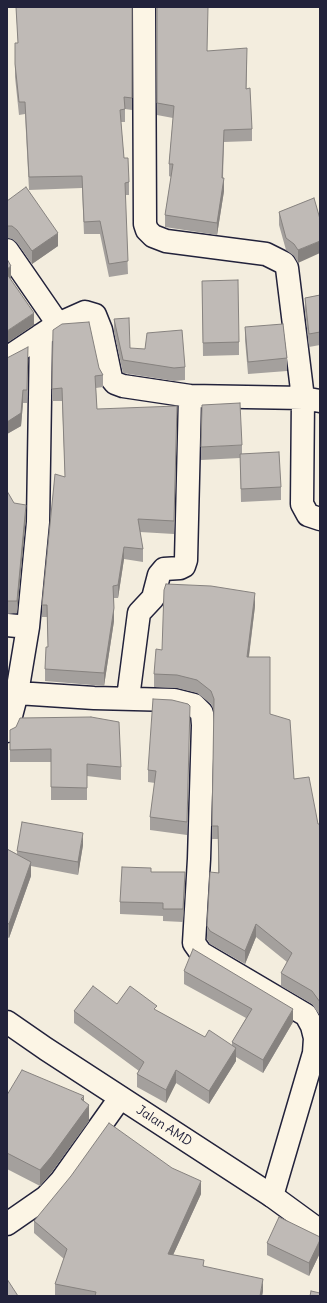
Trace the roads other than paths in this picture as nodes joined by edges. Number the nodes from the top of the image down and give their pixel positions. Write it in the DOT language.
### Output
graph roads {
  1 [pos="144,7"];
  2 [pos="7,250"];
  3 [pos="49,330"];
  4 [pos="7,358"];
  5 [pos="190,396"];
  6 [pos="311,400"];
  7 [pos="320,519"];
  8 [pos="17,626"];
  9 [pos="17,693"];
  10 [pos="128,698"];
  11 [pos="7,731"];
  12 [pos="7,1022"];
  13 [pos="120,1098"];
  14 [pos="272,1196"];
  15 [pos="7,1224"];
  16 [pos="320,1231"];
  1 -- 6 [label="street"];
  2 -- 3 [label="street"];
  3 -- 4 [label="street"];
  3 -- 5 [label="street"];
  3 -- 8 [label="street"];
  5 -- 6 [label="street"];
  5 -- 10 [label="street"];
  6 -- 7 [label="street"];
  8 -- 9 [label="street"];
  9 -- 10 [label="street"];
  9 -- 11 [label="street"];
  10 -- 14 [label="street"];
  12 -- 13 [label="street, Jalan AMD"];
  13 -- 14 [label="street, Jalan AMD"];
  13 -- 15 [label="street"];
  14 -- 16 [label="street, Jalan AMD"];
}
